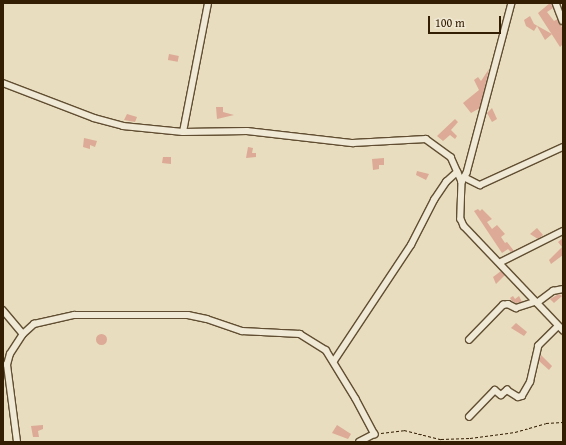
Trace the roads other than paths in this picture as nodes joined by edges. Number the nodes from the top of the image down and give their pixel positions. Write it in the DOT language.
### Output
graph roads {
  1 [pos="208,3"];
  2 [pos="512,3"];
  3 [pos="556,3"];
  4 [pos="563,21"];
  5 [pos="3,83"];
  6 [pos="183,132"];
  7 [pos="563,146"];
  8 [pos="457,172"];
  9 [pos="463,180"];
  10 [pos="563,231"];
  11 [pos="500,262"];
  12 [pos="563,289"];
  13 [pos="536,303"];
  14 [pos="3,310"];
  15 [pos="558,326"];
  16 [pos="563,330"];
  17 [pos="23,334"];
  18 [pos="469,340"];
  19 [pos="334,361"];
  20 [pos="468,417"];
  21 [pos="17,442"];
  22 [pos="360,442"];
  1 -- 6 [label="street"];
  2 -- 9 [label="street"];
  3 -- 4 [label="street"];
  5 -- 6 [label="street"];
  6 -- 8 [label="street"];
  7 -- 9 [label="street"];
  8 -- 9 [label="street"];
  8 -- 19 [label="street"];
  9 -- 11 [label="street"];
  10 -- 11 [label="street"];
  11 -- 13 [label="street"];
  12 -- 13 [label="street"];
  13 -- 15 [label="street"];
  13 -- 18 [label="street"];
  14 -- 17 [label="street"];
  15 -- 16 [label="street"];
  15 -- 20 [label="street"];
  17 -- 19 [label="street"];
  17 -- 21 [label="street"];
  19 -- 22 [label="street"];
}
